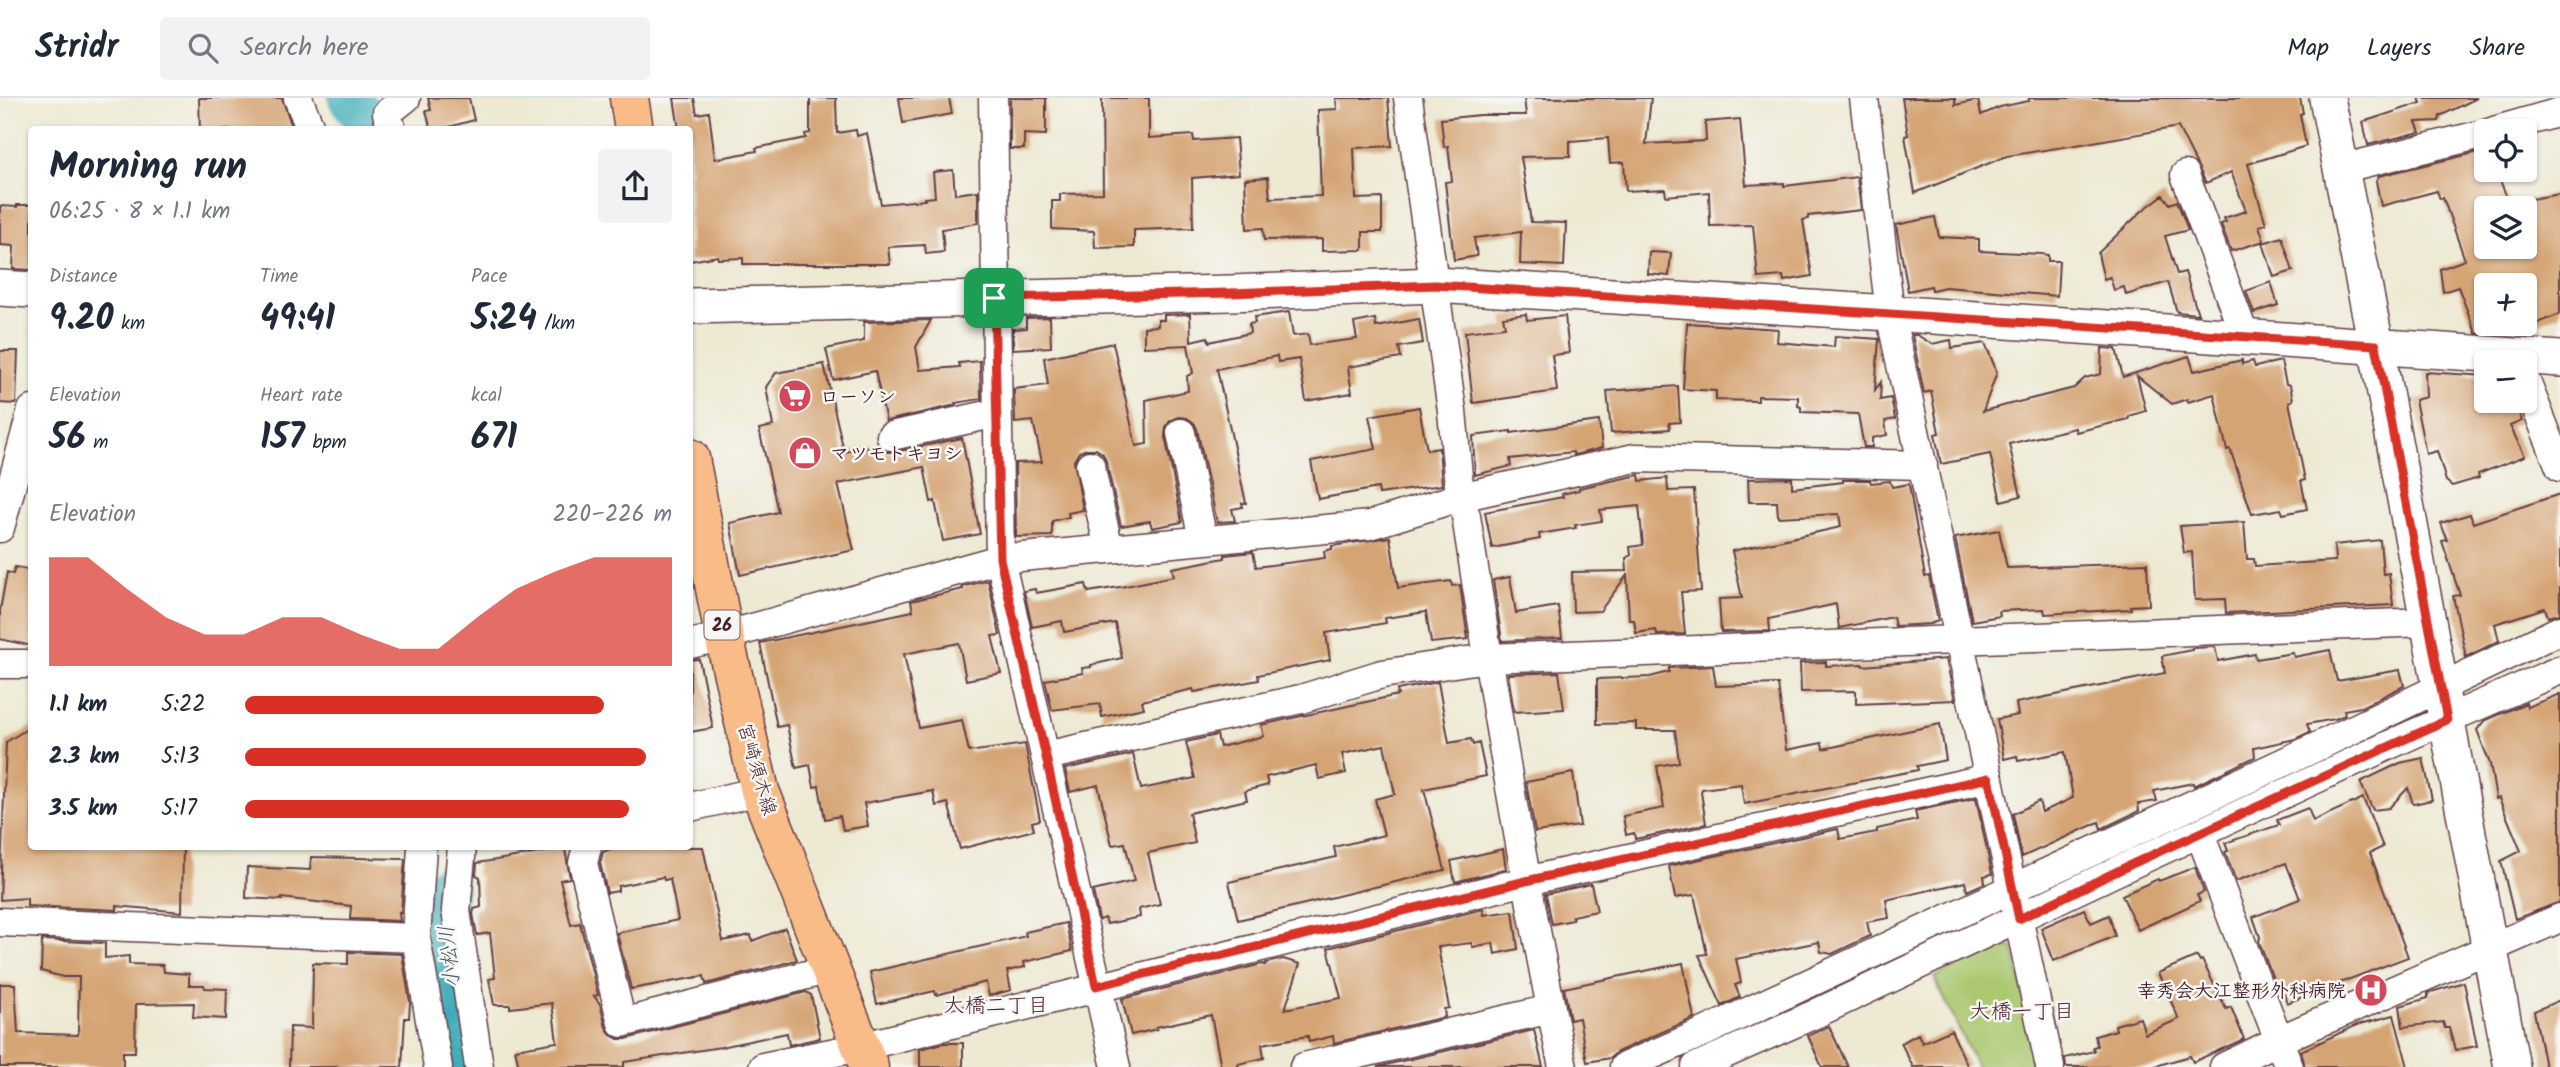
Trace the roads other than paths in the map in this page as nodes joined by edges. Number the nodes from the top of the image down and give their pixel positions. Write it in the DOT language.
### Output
graph roads {
  1 [pos="298,98"];
  2 [pos="629,98"];
  3 [pos="993,98"];
  4 [pos="1408,98"];
  5 [pos="1864,98"];
  6 [pos="2327,98"];
  7 [pos="2560,112"];
  8 [pos="2536,119"];
  9 [pos="309,126"];
  10 [pos="633,126"];
  11 [pos="2474,136"];
  12 [pos="2340,169"];
  13 [pos="2185,175"];
  14 [pos="1435,285"];
  15 [pos="0,288"];
  16 [pos="28,289"];
  17 [pos="994,298"];
  18 [pos="693,306"];
  19 [pos="1890,313"];
  20 [pos="2245,337"];
  21 [pos="2376,345"];
  22 [pos="2474,359"];
  23 [pos="2560,359"];
  24 [pos="2537,363"];
  25 [pos="2537,409"];
  26 [pos="997,413"];
  27 [pos="28,420"];
  28 [pos="1181,433"];
  29 [pos="891,436"];
  30 [pos="1090,465"];
  31 [pos="1923,465"];
  32 [pos="2560,467"];
  33 [pos="8,472"];
  34 [pos="693,490"];
  35 [pos="1460,497"];
  36 [pos="0,528"];
  37 [pos="1203,540"];
  38 [pos="1109,549"];
  39 [pos="1000,559"];
  40 [pos="2428,622"];
  41 [pos="2560,630"];
  42 [pos="707,640"];
  43 [pos="1960,641"];
  44 [pos="1487,658"];
  45 [pos="0,664"];
  46 [pos="28,664"];
  47 [pos="2560,670"];
  48 [pos="2444,704"];
  49 [pos="1046,757"];
  50 [pos="1989,778"];
  51 [pos="760,791"];
  52 [pos="693,806"];
  53 [pos="2200,834"];
  54 [pos="422,850"];
  55 [pos="462,850"];
  56 [pos="586,850"];
  57 [pos="1526,881"];
  58 [pos="2012,888"];
  59 [pos="2560,918"];
  60 [pos="2019,919"];
  61 [pos="0,922"];
  62 [pos="416,938"];
  63 [pos="2490,948"];
  64 [pos="830,969"];
  65 [pos="1096,986"];
  66 [pos="1551,1009"];
  67 [pos="2279,1040"];
  68 [pos="864,1057"];
  69 [pos="1747,1057"];
  70 [pos="438,1067"];
  71 [pos="479,1067"];
  72 [pos="762,1067"];
  73 [pos="1116,1067"];
  74 [pos="1304,1067"];
  75 [pos="1563,1067"];
  76 [pos="1624,1067"];
  77 [pos="1696,1067"];
  78 [pos="2050,1067"];
  79 [pos="2224,1067"];
  80 [pos="2289,1067"];
  81 [pos="2512,1067"];
  1 -- 9 [label="street"];
  2 -- 10 [label="main road"];
  3 -- 17 [label="street"];
  4 -- 14 [label="street"];
  5 -- 19 [label="street"];
  6 -- 12 [label="street"];
  7 -- 8 [label="street"];
  11 -- 12 [label="street"];
  12 -- 21 [label="street"];
  13 -- 20 [label="street"];
  14 -- 17 [label="street"];
  14 -- 19 [label="street"];
  14 -- 35 [label="street"];
  15 -- 16 [label="street"];
  17 -- 18 [label="street"];
  17 -- 26 [label="street"];
  19 -- 20 [label="street"];
  19 -- 31 [label="street"];
  20 -- 21 [label="street"];
  21 -- 22 [label="street"];
  21 -- 40 [label="street"];
  23 -- 24 [label="street"];
  25 -- 32 [label="street"];
  26 -- 29 [label="street"];
  26 -- 39 [label="street"];
  27 -- 33 [label="street"];
  28 -- 37 [label="street"];
  30 -- 38 [label="street"];
  31 -- 35 [label="street"];
  31 -- 43 [label="street"];
  33 -- 36 [label="street"];
  34 -- 42 [label="main road, 宮崎須木線 / 26"];
  35 -- 37 [label="street"];
  35 -- 44 [label="street"];
  37 -- 38 [label="street"];
  38 -- 39 [label="street"];
  39 -- 42 [label="street"];
  39 -- 49 [label="street"];
  40 -- 43 [label="street"];
  40 -- 48 [label="street"];
  41 -- 48 [label="street"];
  42 -- 51 [label="main road, 宮崎須木線 / 26"];
  43 -- 44 [label="street"];
  43 -- 50 [label="street"];
  44 -- 49 [label="street"];
  44 -- 57 [label="street"];
  45 -- 46 [label="street"];
  47 -- 48 [label="street"];
  48 -- 53 [label="street"];
  48 -- 58 [label="street"];
  48 -- 63 [label="street"];
  49 -- 65 [label="street"];
  50 -- 57 [label="street"];
  50 -- 58 [label="street"];
  51 -- 52 [label="street"];
  51 -- 64 [label="main road, 宮崎須木線 / 26"];
  53 -- 60 [label="street"];
  53 -- 67 [label="street"];
  54 -- 62 [label="street"];
  55 -- 71 [label="street"];
  56 -- 64 [label="street"];
  57 -- 65 [label="street"];
  57 -- 66 [label="street"];
  58 -- 60 [label="street"];
  58 -- 76 [label="street"];
  59 -- 63 [label="street"];
  60 -- 69 [label="street"];
  60 -- 78 [label="street"];
  61 -- 62 [label="street"];
  62 -- 70 [label="street"];
  63 -- 67 [label="street"];
  63 -- 81 [label="street"];
  64 -- 68 [label="main road, 宮崎須木線 / 26"];
  65 -- 68 [label="street"];
  65 -- 73 [label="street"];
  66 -- 74 [label="street"];
  66 -- 75 [label="street"];
  67 -- 79 [label="street"];
  67 -- 80 [label="street"];
  68 -- 72 [label="street"];
  69 -- 77 [label="street"];
}
